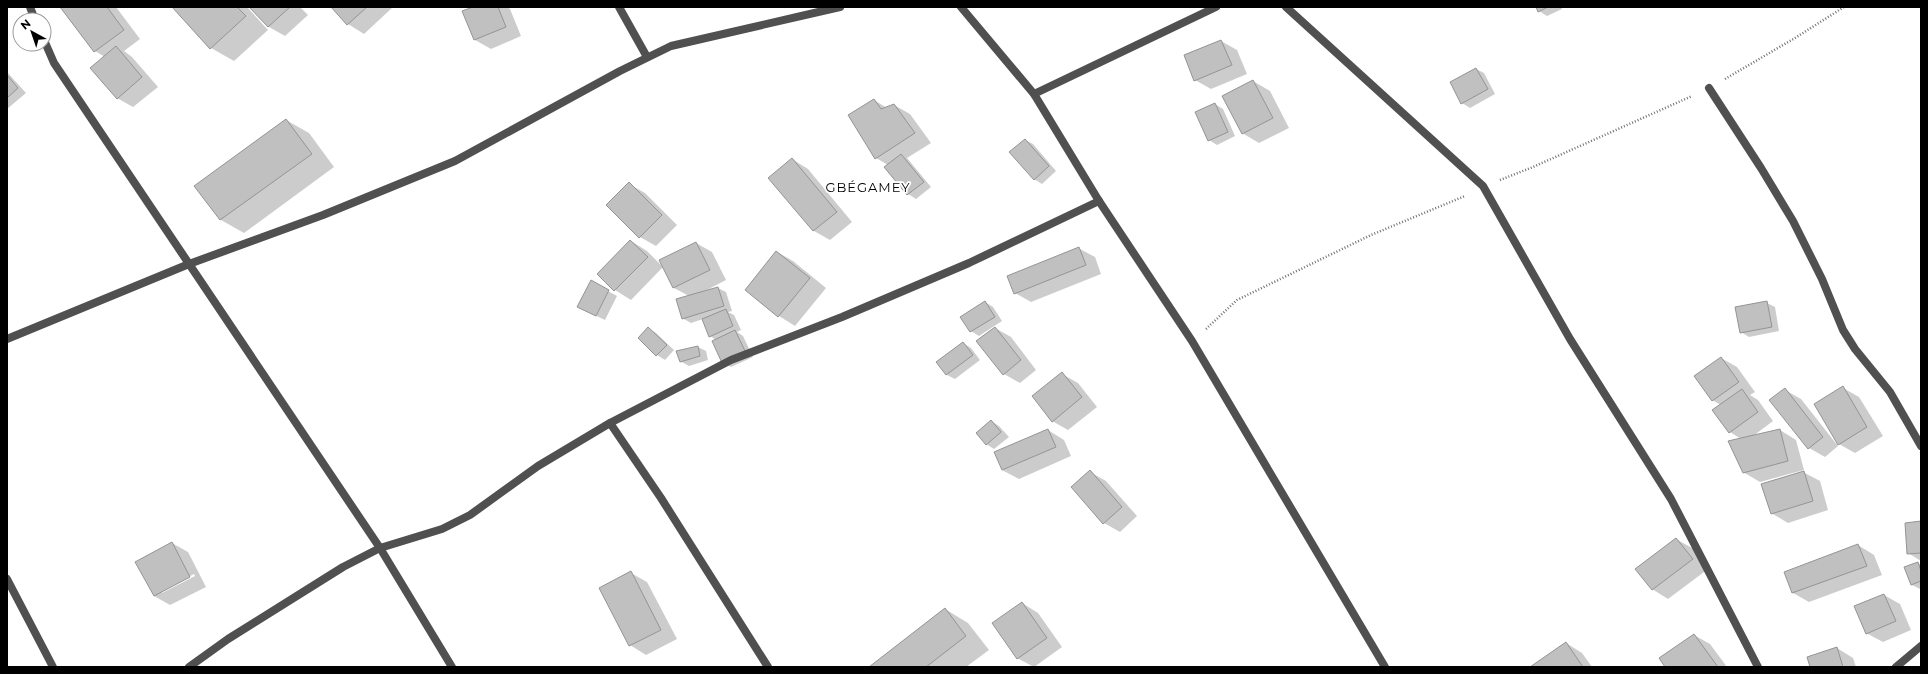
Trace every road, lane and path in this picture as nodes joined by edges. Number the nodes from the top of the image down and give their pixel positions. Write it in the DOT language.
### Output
graph roads {
  1 [pos="619,7"];
  2 [pos="840,7"];
  3 [pos="961,7"];
  4 [pos="1216,7"];
  5 [pos="1286,7"];
  6 [pos="1844,7"];
  7 [pos="49,52"];
  8 [pos="647,57"];
  9 [pos="1709,88"];
  10 [pos="1034,94"];
  11 [pos="1483,186"];
  12 [pos="1099,201"];
  13 [pos="189,264"];
  14 [pos="7,339"];
  15 [pos="1192,341"];
  16 [pos="610,423"];
  17 [pos="1921,446"];
  18 [pos="380,548"];
  19 [pos="7,579"];
  20 [pos="1921,646"];
  21 [pos="53,667"];
  22 [pos="189,667"];
  23 [pos="452,667"];
  24 [pos="768,667"];
  25 [pos="1385,667"];
  26 [pos="1758,667"];
  27 [pos="1896,667"];
  1 -- 8 [label="street"];
  2 -- 8 [label="street"];
  3 -- 10 [label="street"];
  4 -- 10 [label="street"];
  5 -- 11 [label="street"];
  6 -- 9 [label="path"];
  7 -- 13 [label="street"];
  8 -- 13 [label="street"];
  9 -- 11 [label="path"];
  9 -- 17 [label="street"];
  10 -- 12 [label="street"];
  11 -- 15 [label="path"];
  11 -- 26 [label="street"];
  12 -- 15 [label="street"];
  12 -- 16 [label="street"];
  13 -- 14 [label="street"];
  13 -- 18 [label="street"];
  15 -- 25 [label="street"];
  16 -- 18 [label="street"];
  16 -- 24 [label="street"];
  18 -- 22 [label="street"];
  18 -- 23 [label="street"];
  19 -- 21 [label="street"];
  20 -- 27 [label="street"];
}
